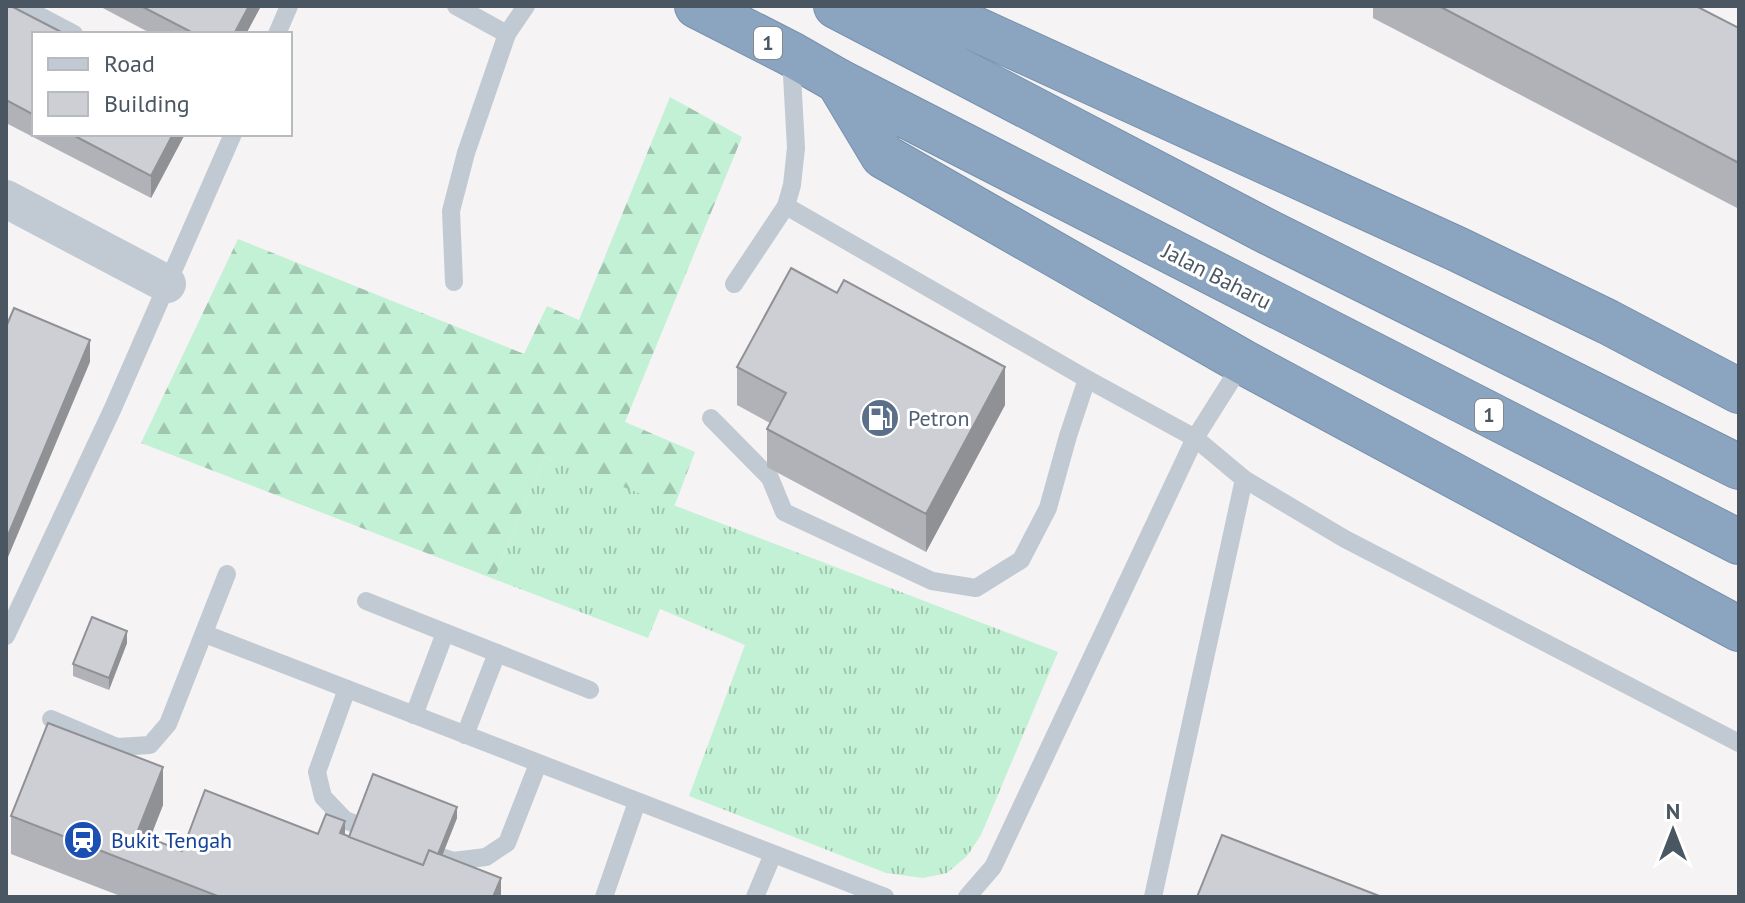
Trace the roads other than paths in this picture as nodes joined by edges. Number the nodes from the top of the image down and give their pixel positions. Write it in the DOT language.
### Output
graph roads {
  1 [pos="21,6"];
  2 [pos="289,6"];
  3 [pos="456,6"];
  4 [pos="526,6"];
  5 [pos="697,6"];
  6 [pos="851,14"];
  7 [pos="70,32"];
  8 [pos="278,32"];
  9 [pos="507,34"];
  10 [pos="791,54"];
  11 [pos="838,81"];
  12 [pos="232,136"];
  13 [pos="6,199"];
  14 [pos="786,206"];
  15 [pos="454,282"];
  16 [pos="167,284"];
  17 [pos="734,284"];
  18 [pos="1243,362"];
  19 [pos="1087,379"];
  20 [pos="1739,391"];
  21 [pos="711,418"];
  22 [pos="1195,438"];
  23 [pos="1739,467"];
  24 [pos="1244,479"];
  25 [pos="1739,542"];
  26 [pos="227,574"];
  27 [pos="366,601"];
  28 [pos="1739,629"];
  29 [pos="445,633"];
  30 [pos="205,634"];
  31 [pos="6,636"];
  32 [pos="497,653"];
  33 [pos="347,689"];
  34 [pos="590,690"];
  35 [pos="414,715"];
  36 [pos="51,719"];
  37 [pos="465,735"];
  38 [pos="1739,743"];
  39 [pos="538,764"];
  40 [pos="637,802"];
  41 [pos="773,854"];
  42 [pos="604,897"];
  43 [pos="755,897"];
  44 [pos="885,897"];
  45 [pos="967,897"];
  46 [pos="1153,897"];
  1 -- 7 [label="lane"];
  2 -- 8 [label="lane"];
  3 -- 9 [label="lane"];
  4 -- 9 [label="lane"];
  5 -- 10 [label="highway, Jalan Baharu / 1"];
  6 -- 20 [label="highway"];
  6 -- 23 [label="highway"];
  9 -- 15 [label="lane"];
  10 -- 11 [label="highway, Jalan Baharu / 1"];
  10 -- 14 [label="lane"];
  11 -- 18 [label="highway"];
  11 -- 25 [label="highway, Jalan Baharu / 1"];
  12 -- 16 [label="lane"];
  13 -- 16 [label="street"];
  14 -- 17 [label="lane"];
  14 -- 19 [label="lane"];
  16 -- 31 [label="lane"];
  18 -- 22 [label="lane"];
  18 -- 28 [label="highway"];
  19 -- 21 [label="lane"];
  19 -- 22 [label="lane"];
  22 -- 24 [label="lane"];
  22 -- 45 [label="lane"];
  24 -- 38 [label="lane"];
  24 -- 46 [label="lane"];
  26 -- 30 [label="lane"];
  27 -- 29 [label="lane"];
  29 -- 32 [label="lane"];
  29 -- 35 [label="lane"];
  30 -- 33 [label="lane"];
  30 -- 36 [label="lane"];
  32 -- 34 [label="lane"];
  32 -- 37 [label="lane"];
  33 -- 35 [label="lane"];
  33 -- 39 [label="lane"];
  35 -- 37 [label="lane"];
  37 -- 39 [label="lane"];
  39 -- 40 [label="lane"];
  40 -- 41 [label="lane"];
  40 -- 42 [label="lane"];
  41 -- 43 [label="lane"];
  41 -- 44 [label="lane"];
}
